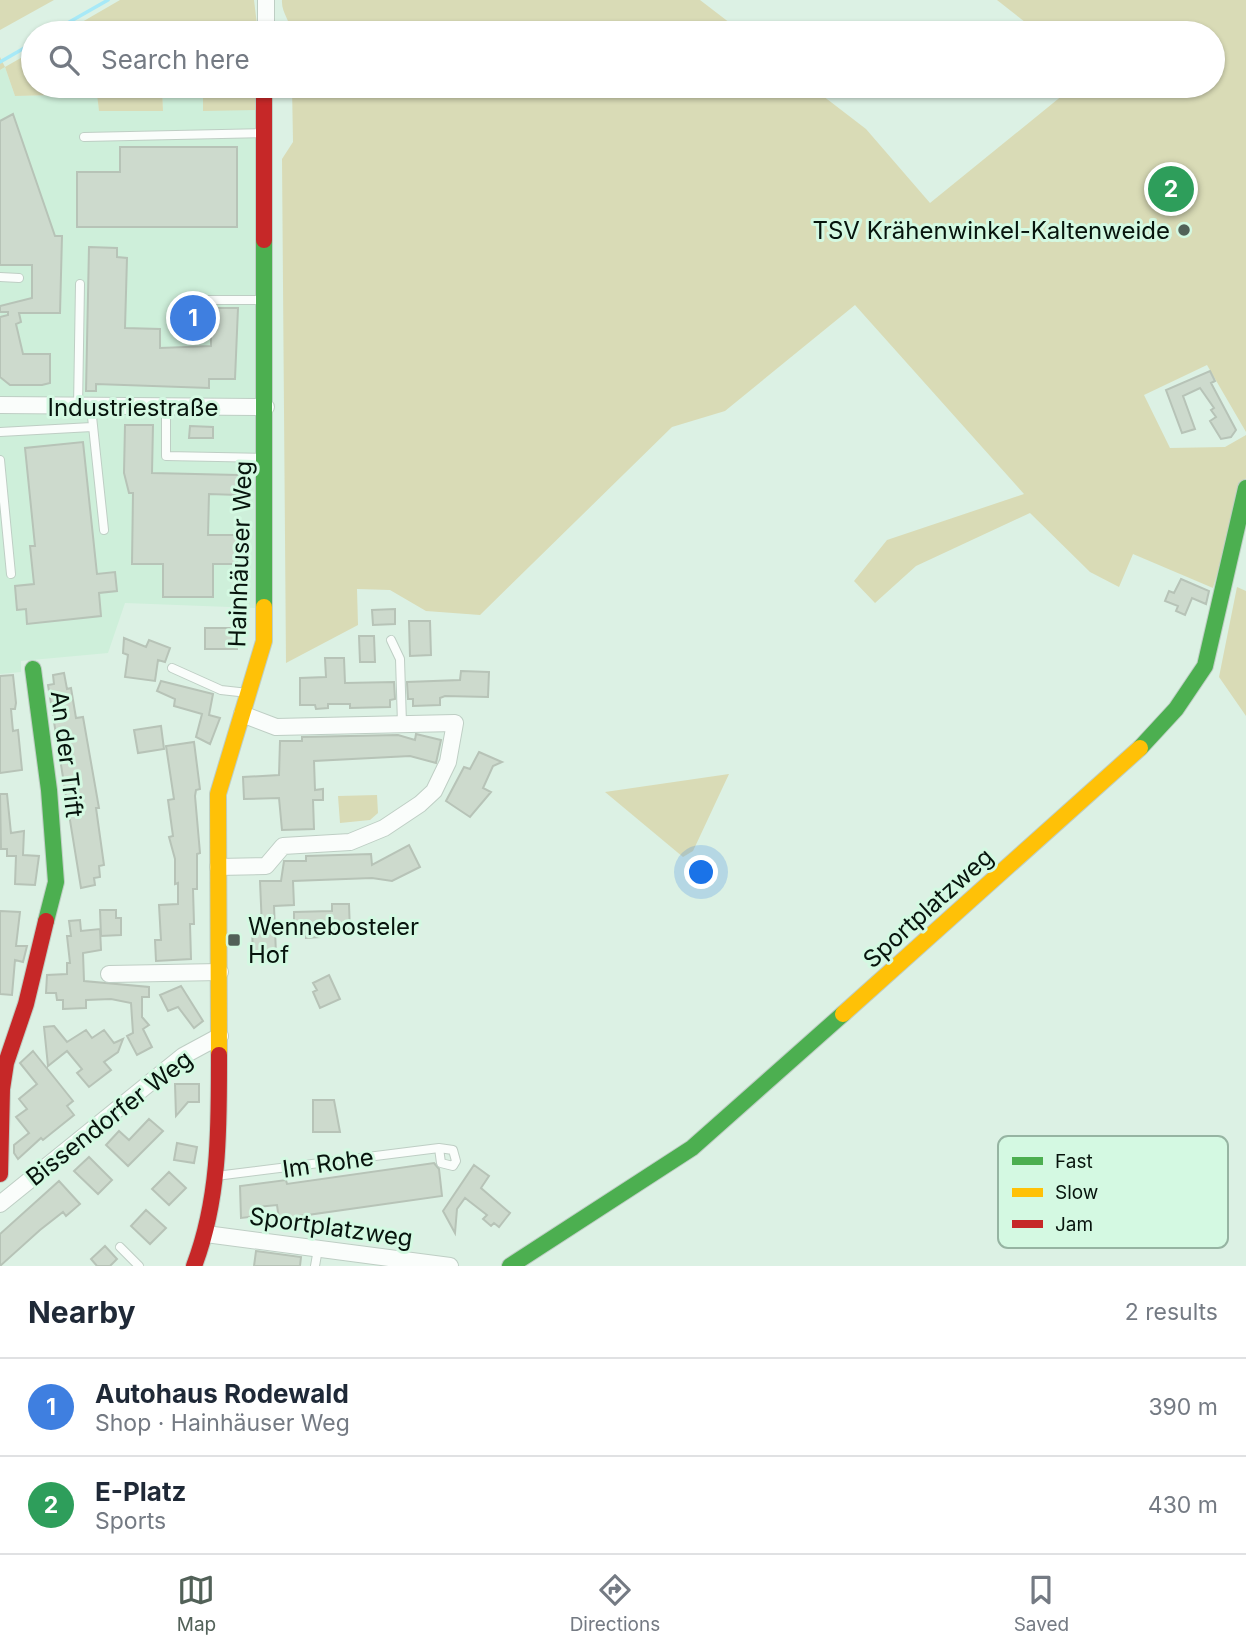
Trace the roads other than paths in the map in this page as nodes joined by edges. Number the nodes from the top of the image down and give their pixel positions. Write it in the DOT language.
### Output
graph roads {
  1 [pos="266,0"];
  2 [pos="266,21"];
  3 [pos="264,98"];
  4 [pos="264,133"];
  5 [pos="84,137"];
  6 [pos="0,277"];
  7 [pos="19,278"];
  8 [pos="80,284"];
  9 [pos="266,300"];
  10 [pos="181,327"];
  11 [pos="0,405"];
  12 [pos="85,407"];
  13 [pos="166,407"];
  14 [pos="266,407"];
  15 [pos="92,426"];
  16 [pos="0,432"];
  17 [pos="266,458"];
  18 [pos="0,460"];
  19 [pos="1246,488"];
  20 [pos="104,530"];
  21 [pos="11,573"];
  22 [pos="391,640"];
  23 [pos="172,668"];
  24 [pos="33,669"];
  25 [pos="249,693"];
  26 [pos="242,714"];
  27 [pos="402,724"];
  28 [pos="218,867"];
  29 [pos="220,972"];
  30 [pos="109,974"];
  31 [pos="220,1036"];
  32 [pos="439,1149"];
  33 [pos="0,1176"];
  34 [pos="216,1176"];
  35 [pos="4,1200"];
  36 [pos="206,1234"];
  37 [pos="120,1247"];
  38 [pos="317,1249"];
  39 [pos="139,1266"];
  40 [pos="194,1266"];
  41 [pos="315,1266"];
  42 [pos="450,1266"];
  43 [pos="510,1266"];
  1 -- 2 [label="street"];
  3 -- 4 [label="street, Hainhäuser Weg"];
  4 -- 5 [label="lane"];
  4 -- 9 [label="street, Hainhäuser Weg"];
  6 -- 7 [label="lane"];
  8 -- 12 [label="lane"];
  9 -- 10 [label="lane"];
  9 -- 14 [label="street, Hainhäuser Weg"];
  11 -- 12 [label="street, Industriestraße"];
  12 -- 13 [label="street, Industriestraße"];
  12 -- 15 [label="lane"];
  13 -- 14 [label="street, Industriestraße"];
  13 -- 17 [label="lane"];
  14 -- 17 [label="street, Hainhäuser Weg"];
  15 -- 16 [label="lane"];
  15 -- 20 [label="lane"];
  17 -- 25 [label="street, Hainhäuser Weg"];
  18 -- 21 [label="lane"];
  19 -- 43 [label="street, Sportplatzweg"];
  22 -- 27 [label="lane"];
  23 -- 25 [label="lane"];
  24 -- 33 [label="street, An der Trift"];
  25 -- 26 [label="street, Hainhäuser Weg"];
  26 -- 27 [label="street"];
  26 -- 28 [label="street, Hainhäuser Weg"];
  27 -- 28 [label="street"];
  28 -- 29 [label="street, Hainhäuser Weg"];
  29 -- 30 [label="street"];
  29 -- 31 [label="street, Hainhäuser Weg"];
  31 -- 34 [label="street, Hainhäuser Weg"];
  31 -- 35 [label="street, Bissendorfer Weg"];
  32 -- 34 [label="lane, Im Rohe"];
  33 -- 35 [label="street, An der Trift"];
  34 -- 36 [label="street, Hainhäuser Weg"];
  36 -- 38 [label="street, Sportplatzweg"];
  36 -- 40 [label="street, Hainhäuser Weg"];
  37 -- 39 [label="lane"];
  38 -- 41 [label="lane"];
  38 -- 42 [label="street, Sportplatzweg"];
}
